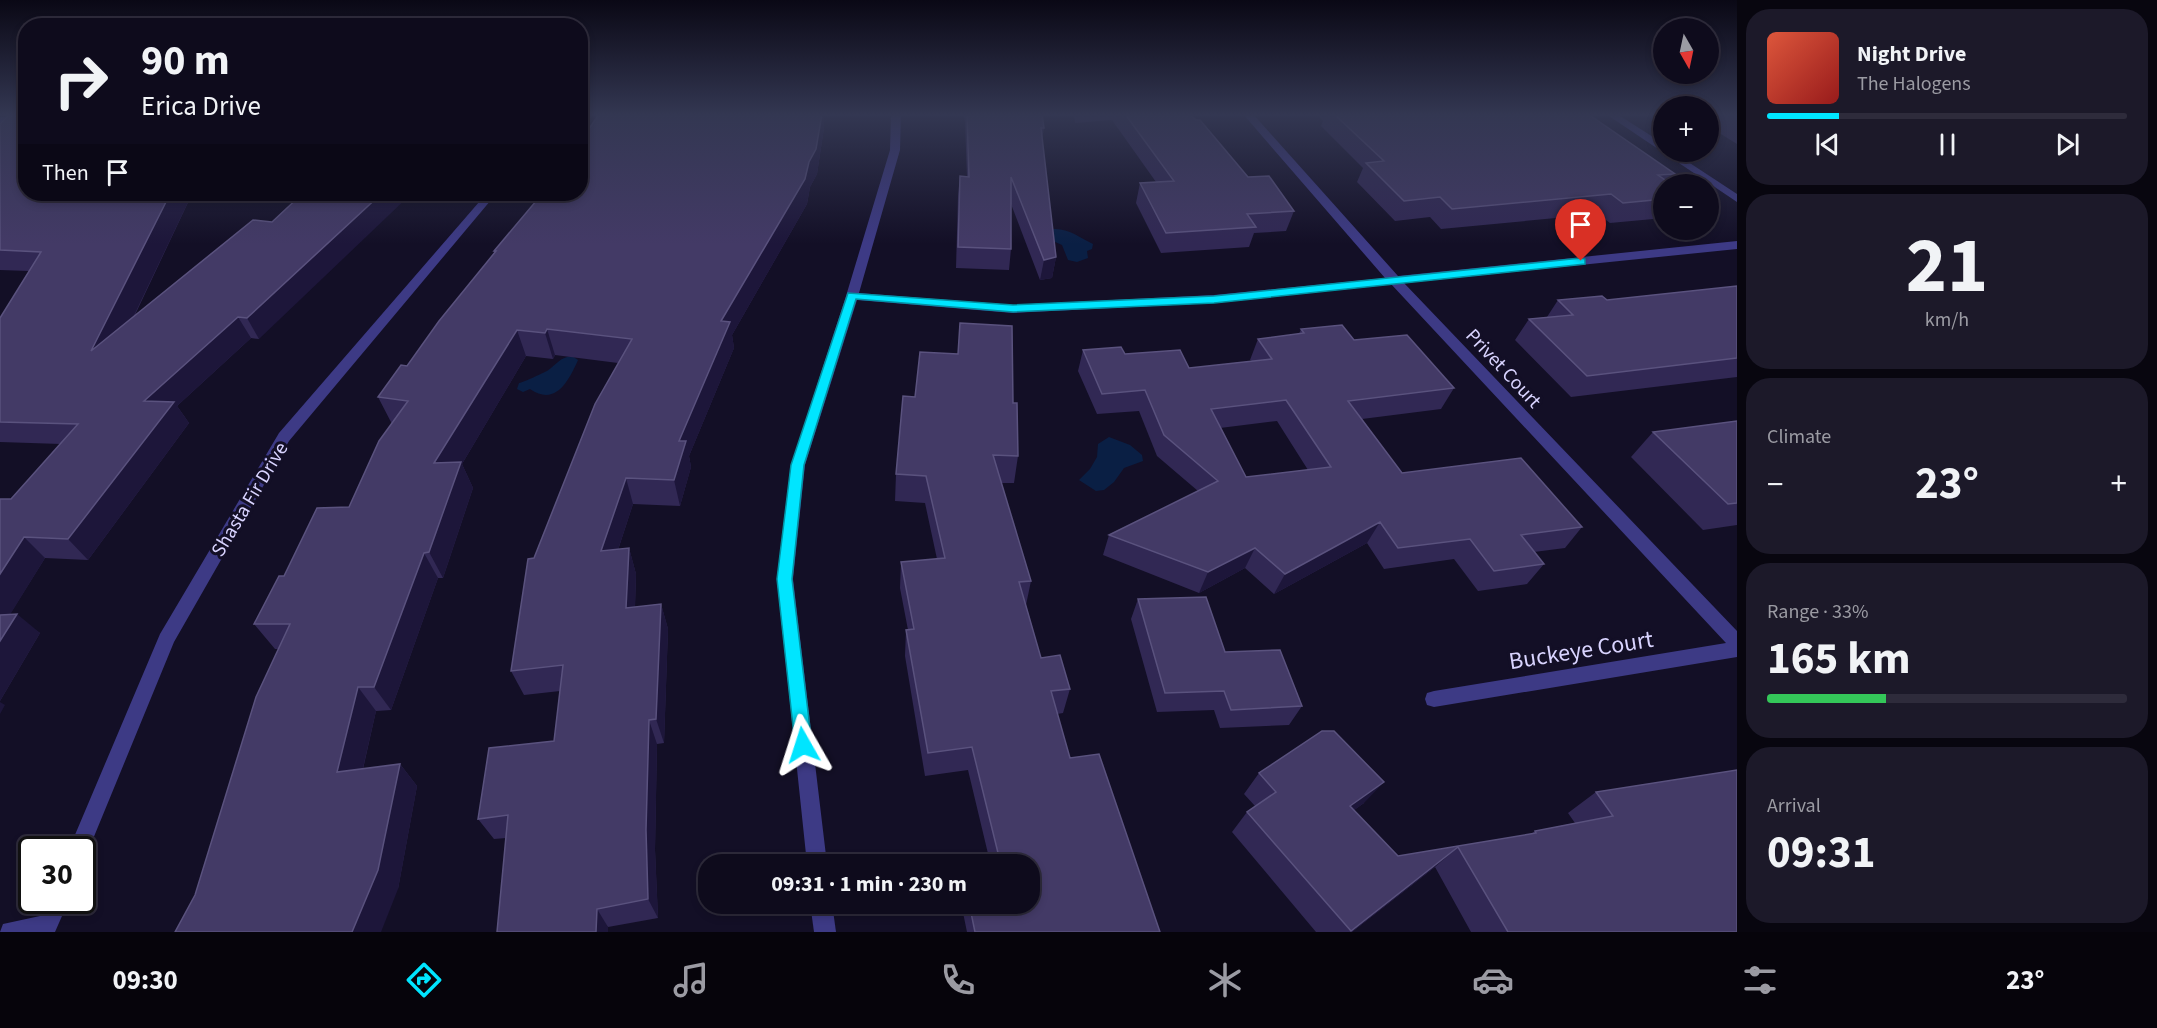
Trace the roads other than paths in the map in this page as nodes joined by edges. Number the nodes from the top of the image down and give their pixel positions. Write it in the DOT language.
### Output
graph roads {
  1 [pos="893,157"];
  2 [pos="1286,157"];
  3 [pos="1683,162"];
  4 [pos="1737,199"];
  5 [pos="485,201"];
  6 [pos="1737,245"];
  7 [pos="1395,281"];
  8 [pos="852,296"];
  9 [pos="1737,643"];
  10 [pos="1737,649"];
  11 [pos="1434,699"];
  12 [pos="84,836"];
  13 [pos="816,854"];
  14 [pos="52,914"];
  15 [pos="823,914"];
  16 [pos="11,932"];
  17 [pos="825,932"];
  1 -- 8 [label="street"];
  2 -- 7 [label="street, Privet Court"];
  3 -- 4 [label="street"];
  5 -- 12 [label="street, Shasta Fir Drive"];
  6 -- 7 [label="street"];
  7 -- 8 [label="street"];
  7 -- 9 [label="street, Privet Court"];
  8 -- 13 [label="street"];
  10 -- 11 [label="street, Buckeye Court"];
  14 -- 16 [label="street"];
  15 -- 17 [label="street"];
}
